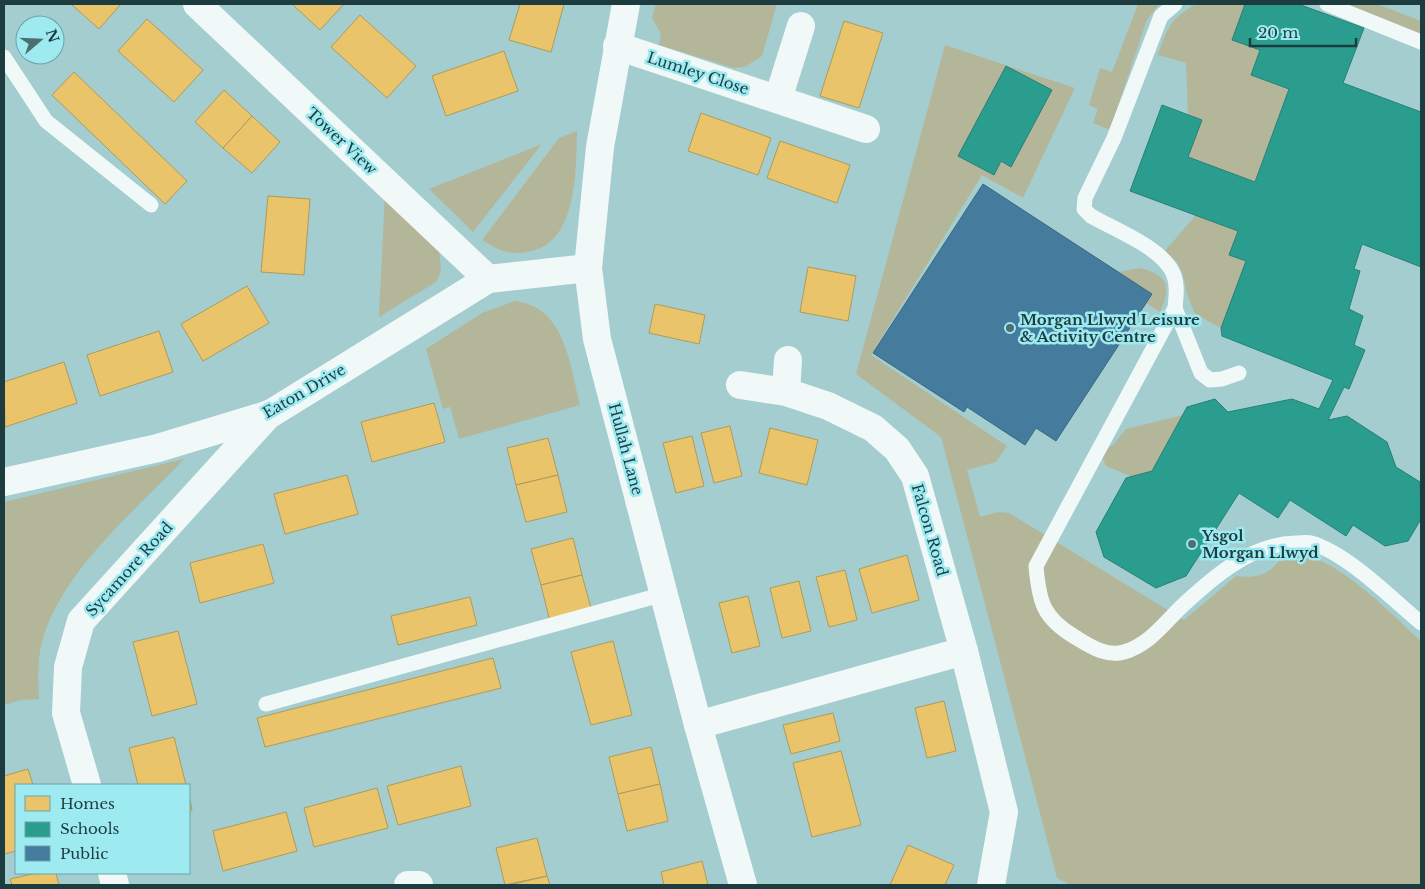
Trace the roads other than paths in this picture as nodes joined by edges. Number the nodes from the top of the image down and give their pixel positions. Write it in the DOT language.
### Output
graph roads {
  1 [pos="197,4"];
  2 [pos="626,4"];
  3 [pos="1174,4"];
  4 [pos="1327,4"];
  5 [pos="801,26"];
  6 [pos="1421,42"];
  7 [pos="617,46"];
  8 [pos="4,57"];
  9 [pos="778,100"];
  10 [pos="866,129"];
  11 [pos="151,205"];
  12 [pos="588,268"];
  13 [pos="488,278"];
  14 [pos="1175,308"];
  15 [pos="788,360"];
  16 [pos="1239,372"];
  17 [pos="740,385"];
  18 [pos="786,392"];
  19 [pos="270,414"];
  20 [pos="4,482"];
  21 [pos="664,594"];
  22 [pos="1421,623"];
  23 [pos="964,651"];
  24 [pos="266,704"];
  25 [pos="698,725"];
  26 [pos="87,784"];
  27 [pos="408,885"];
  28 [pos="419,885"];
  29 [pos="743,885"];
  30 [pos="991,885"];
  1 -- 13 [label="street, Tower View"];
  2 -- 7 [label="street, Hullah Lane"];
  3 -- 14 [label="lane"];
  4 -- 6 [label="lane"];
  5 -- 9 [label="street"];
  7 -- 9 [label="street, Lumley Close"];
  7 -- 12 [label="street, Hullah Lane"];
  8 -- 11 [label="lane"];
  9 -- 10 [label="street, Lumley Close"];
  12 -- 13 [label="street, Eaton Drive"];
  12 -- 21 [label="street, Hullah Lane"];
  13 -- 19 [label="street, Eaton Drive"];
  14 -- 16 [label="lane"];
  14 -- 22 [label="lane"];
  15 -- 18 [label="street"];
  17 -- 18 [label="street, Falcon Road"];
  18 -- 23 [label="street, Falcon Road"];
  19 -- 20 [label="street, Eaton Drive"];
  19 -- 26 [label="street, Sycamore Road"];
  21 -- 24 [label="lane"];
  21 -- 25 [label="street, Hullah Lane"];
  23 -- 25 [label="street"];
  23 -- 30 [label="street, Falcon Road"];
  25 -- 29 [label="street, Hullah Lane"];
  27 -- 28 [label="street"];
}
